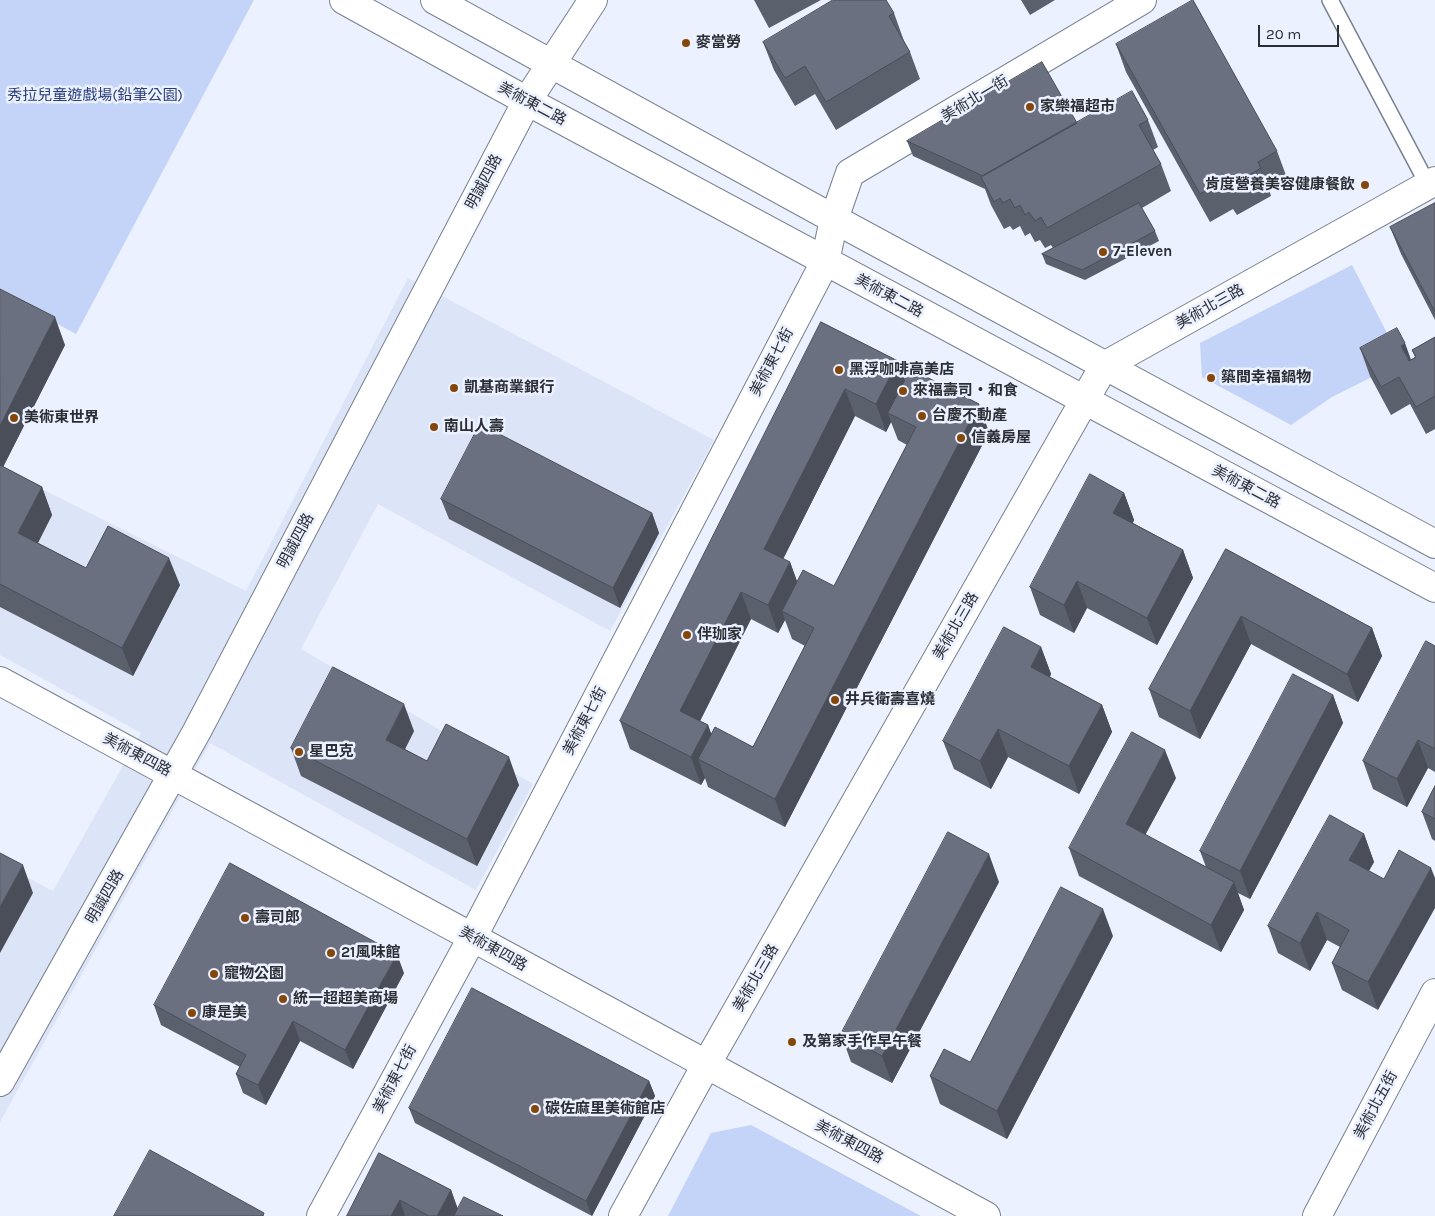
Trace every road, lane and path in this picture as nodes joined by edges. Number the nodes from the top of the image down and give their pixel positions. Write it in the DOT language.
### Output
graph roads {
  1 [pos="344,0"];
  2 [pos="435,0"];
  3 [pos="593,0"];
  4 [pos="1142,0"];
  5 [pos="1330,0"];
  6 [pos="551,63"];
  7 [pos="527,101"];
  8 [pos="1432,183"];
  9 [pos="834,219"];
  10 [pos="825,262"];
  11 [pos="1104,366"];
  12 [pos="1084,400"];
  13 [pos="1435,544"];
  14 [pos="1435,588"];
  15 [pos="0,681"];
  16 [pos="174,774"];
  17 [pos="472,938"];
  18 [pos="1435,993"];
  19 [pos="706,1065"];
  20 [pos="0,1082"];
  21 [pos="321,1216"];
  22 [pos="623,1216"];
  23 [pos="986,1216"];
  24 [pos="1316,1216"];
  1 -- 7 [label="street, 美術東二路"];
  2 -- 6 [label="street"];
  3 -- 6 [label="street, 明誠四路"];
  4 -- 9 [label="street, 美術北一街"];
  5 -- 8 [label="lane"];
  6 -- 7 [label="street, 明誠四路"];
  6 -- 9 [label="street"];
  7 -- 10 [label="street, 美術東二路"];
  7 -- 16 [label="street, 明誠四路"];
  8 -- 11 [label="street, 美術北三路"];
  9 -- 10 [label="street, 美術東七街"];
  9 -- 11 [label="street"];
  10 -- 12 [label="street, 美術東二路"];
  10 -- 17 [label="street, 美術東七街"];
  11 -- 12 [label="street, 美術北三路"];
  11 -- 13 [label="street"];
  12 -- 14 [label="street, 美術東二路"];
  12 -- 19 [label="street, 美術北三路"];
  15 -- 16 [label="street, 美術東四路"];
  16 -- 17 [label="street, 美術東四路"];
  16 -- 20 [label="street, 明誠四路"];
  17 -- 19 [label="street, 美術東四路"];
  17 -- 21 [label="street, 美術東七街"];
  18 -- 24 [label="street, 美術北五街"];
  19 -- 22 [label="street, 美術北三路"];
  19 -- 23 [label="street, 美術東四路"];
}
